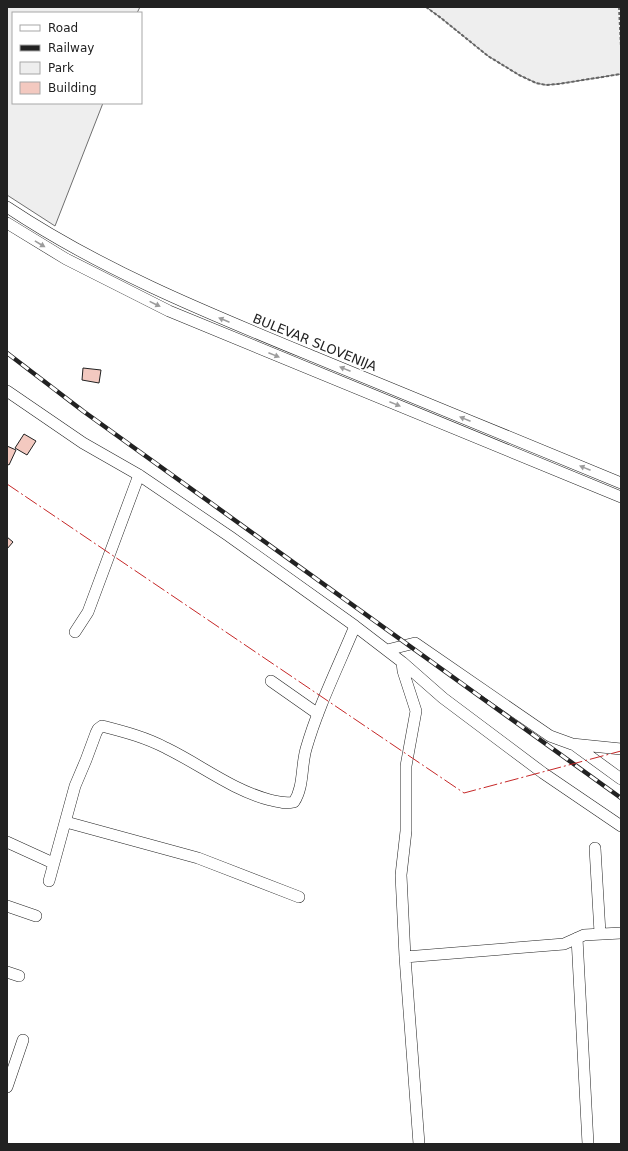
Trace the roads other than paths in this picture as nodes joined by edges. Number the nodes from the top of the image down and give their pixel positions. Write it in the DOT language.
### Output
graph roads {
  1 [pos="7,207"];
  2 [pos="7,222"];
  3 [pos="7,390"];
  4 [pos="139,475"];
  5 [pos="621,483"];
  6 [pos="621,498"];
  7 [pos="355,626"];
  8 [pos="75,632"];
  9 [pos="387,650"];
  10 [pos="402,662"];
  11 [pos="271,681"];
  12 [pos="318,714"];
  13 [pos="572,744"];
  14 [pos="621,749"];
  15 [pos="621,778"];
  16 [pos="66,822"];
  17 [pos="621,826"];
  18 [pos="7,842"];
  19 [pos="595,848"];
  20 [pos="53,863"];
  21 [pos="49,881"];
  22 [pos="299,897"];
  23 [pos="7,906"];
  24 [pos="36,916"];
  25 [pos="600,933"];
  26 [pos="621,933"];
  27 [pos="577,938"];
  28 [pos="405,957"];
  29 [pos="7,972"];
  30 [pos="19,976"];
  31 [pos="23,1040"];
  32 [pos="7,1087"];
  33 [pos="419,1144"];
  34 [pos="588,1144"];
  5 -- 1 [label="street, BULEVAR SLOVENIJA, one-way"];
  2 -- 6 [label="street, BULEVAR SLOVENIJA, one-way"];
  3 -- 4 [label="street"];
  4 -- 7 [label="street"];
  4 -- 8 [label="street"];
  7 -- 9 [label="street"];
  7 -- 12 [label="street"];
  9 -- 10 [label="street"];
  9 -- 13 [label="street"];
  10 -- 17 [label="street"];
  10 -- 28 [label="street"];
  11 -- 12 [label="street"];
  12 -- 16 [label="street"];
  13 -- 14 [label="street"];
  13 -- 15 [label="street"];
  16 -- 20 [label="street"];
  16 -- 22 [label="street"];
  18 -- 20 [label="street"];
  19 -- 25 [label="street"];
  20 -- 21 [label="street"];
  23 -- 24 [label="street"];
  25 -- 26 [label="street"];
  25 -- 27 [label="street"];
  27 -- 28 [label="street"];
  27 -- 34 [label="street"];
  28 -- 33 [label="street"];
  29 -- 30 [label="street"];
  31 -- 32 [label="street"];
}
